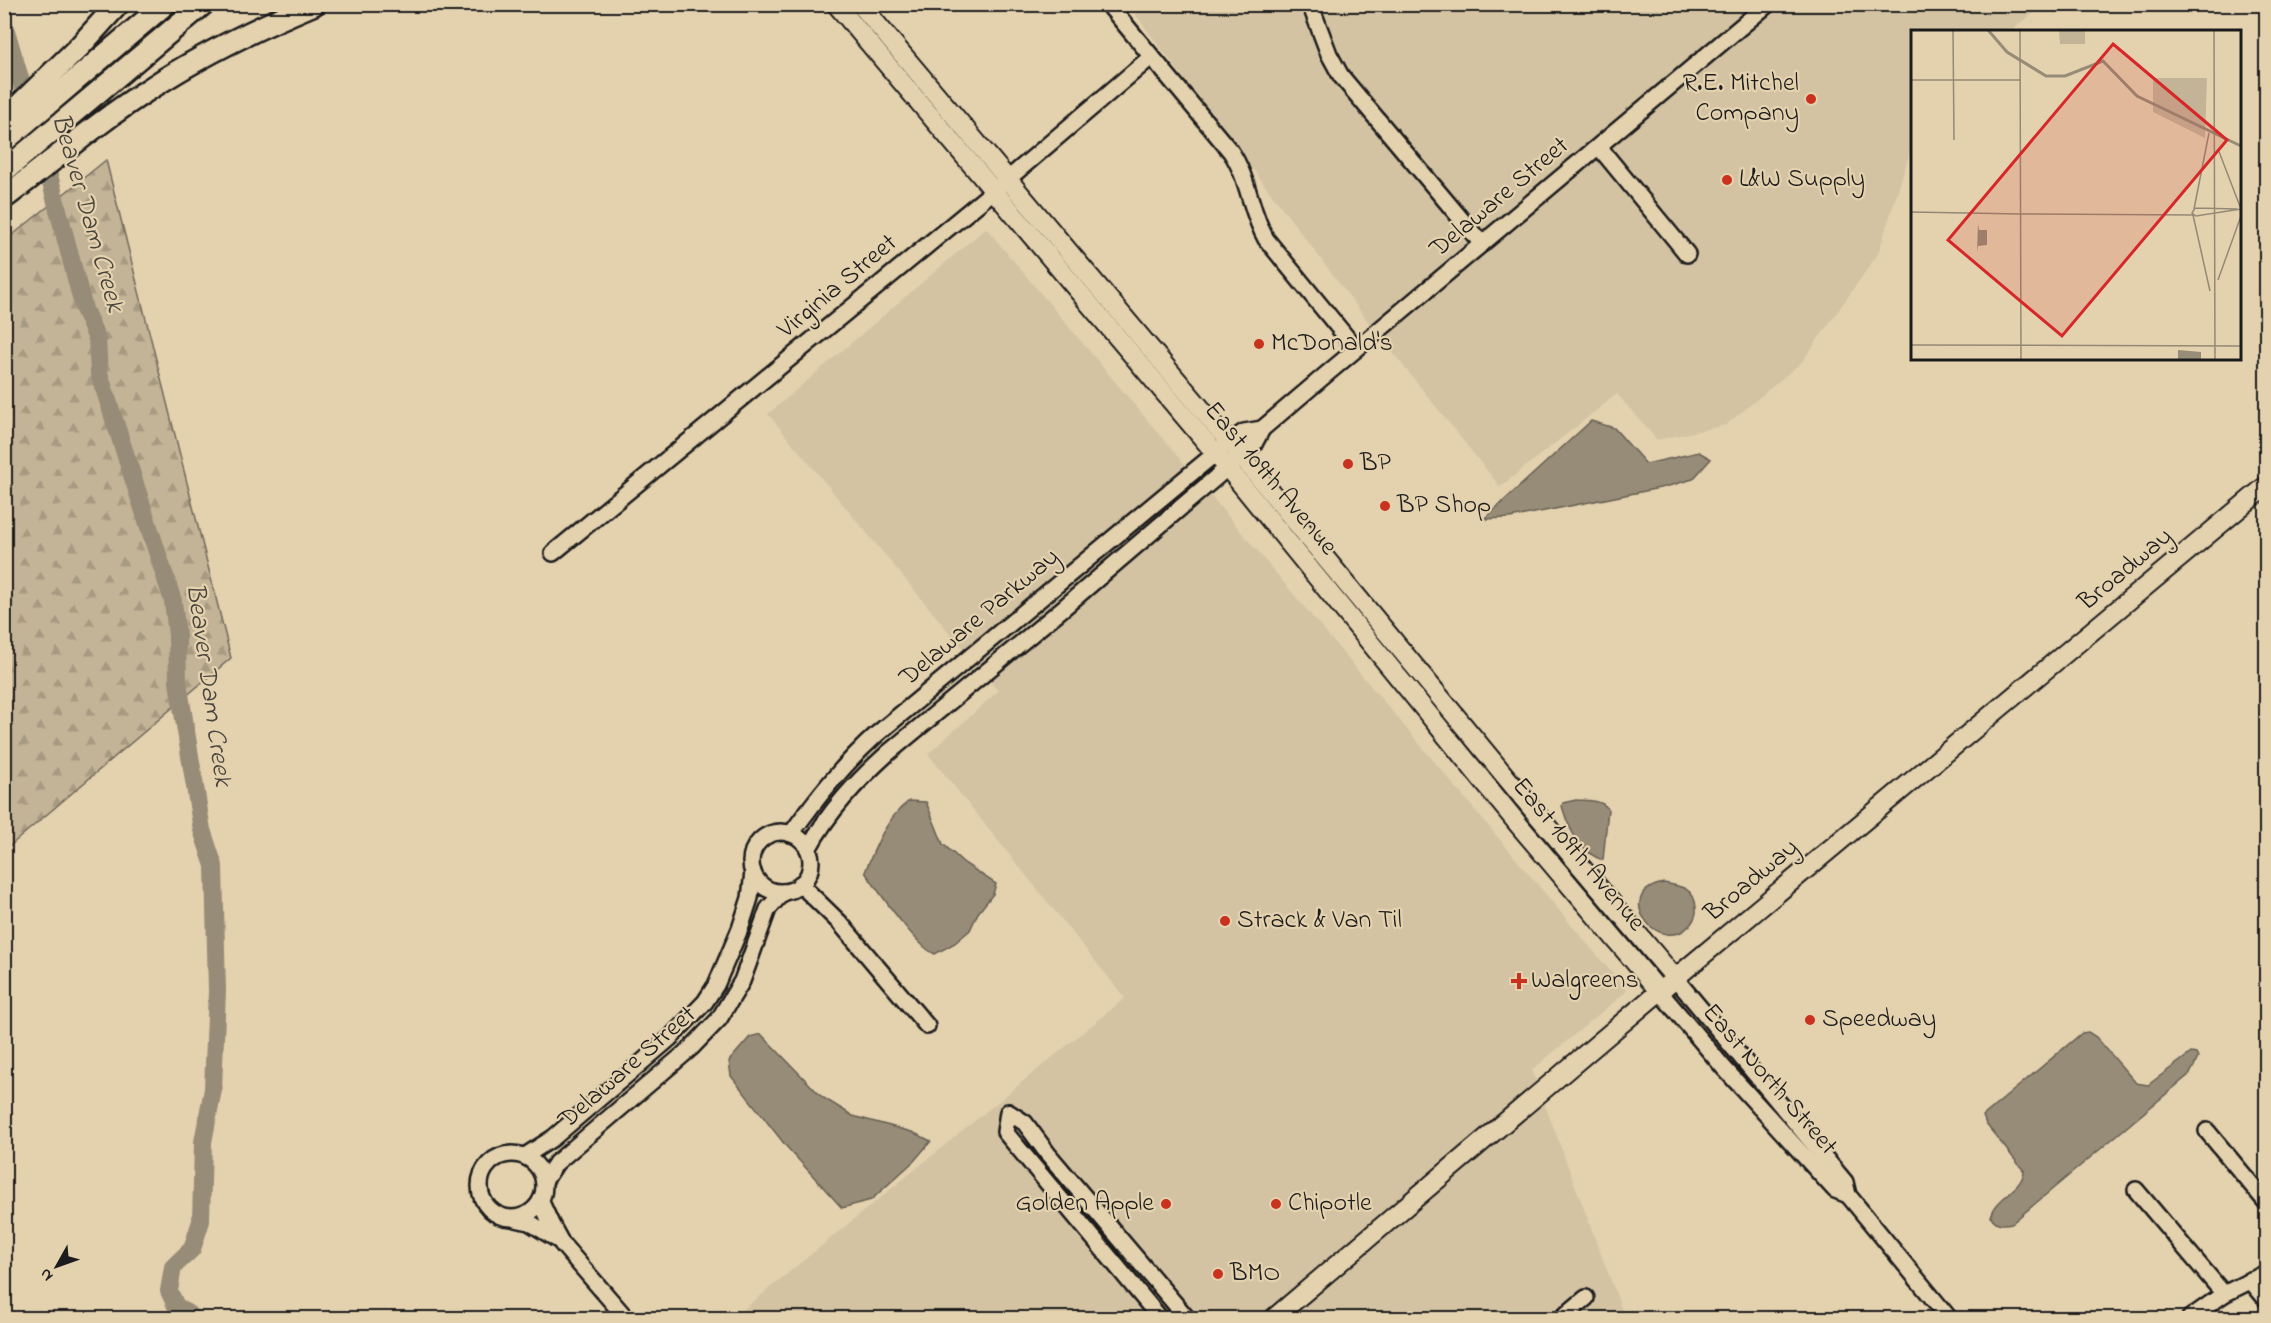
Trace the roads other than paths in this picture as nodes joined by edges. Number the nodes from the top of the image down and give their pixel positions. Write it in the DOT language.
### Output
graph roads {
  1 [pos="118,4"];
  2 [pos="165,4"];
  3 [pos="203,4"];
  4 [pos="314,4"];
  5 [pos="836,4"];
  6 [pos="860,4"];
  7 [pos="1108,4"];
  8 [pos="1310,4"];
  9 [pos="1768,4"];
  10 [pos="1151,57"];
  11 [pos="8,127"];
  12 [pos="1599,147"];
  13 [pos="4,171"];
  14 [pos="1008,178"];
  15 [pos="992,191"];
  16 [pos="4,198"];
  17 [pos="1482,244"];
  18 [pos="1687,254"];
  19 [pos="1356,349"];
  20 [pos="1228,455"];
  21 [pos="2266,486"];
  22 [pos="553,553"];
  23 [pos="791,834"];
  24 [pos="808,849"];
  25 [pos="753,872"];
  26 [pos="800,884"];
  27 [pos="783,892"];
  28 [pos="1675,978"];
  29 [pos="1659,991"];
  30 [pos="927,1026"];
  31 [pos="2207,1131"];
  32 [pos="525,1156"];
  33 [pos="545,1180"];
  34 [pos="2136,1190"];
  35 [pos="1848,1195"];
  36 [pos="541,1202"];
  37 [pos="2266,1202"];
  38 [pos="515,1219"];
  39 [pos="562,1244"];
  40 [pos="2266,1272"];
  41 [pos="2250,1280"];
  42 [pos="2224,1294"];
  43 [pos="1586,1298"];
  44 [pos="2266,1299"];
  45 [pos="626,1318"];
  46 [pos="1160,1318"];
  47 [pos="1187,1318"];
  48 [pos="1274,1318"];
  49 [pos="1562,1318"];
  50 [pos="1949,1318"];
  51 [pos="2190,1318"];
  1 -- 11 [label="highway"];
  2 -- 11 [label="highway"];
  3 -- 13 [label="highway"];
  4 -- 16 [label="highway"];
  5 -- 15 [label="main road, East 109th Avenue"];
  6 -- 14 [label="main road, East 109th Avenue"];
  7 -- 10 [label="street"];
  8 -- 17 [label="street"];
  9 -- 12 [label="street, Delaware Street"];
  10 -- 14 [label="street, Virginia Street"];
  10 -- 19 [label="street"];
  12 -- 17 [label="street, Delaware Street"];
  12 -- 18 [label="street"];
  14 -- 15 [label="street, Virginia Street"];
  14 -- 20 [label="main road, East 109th Avenue"];
  15 -- 20 [label="main road, East 109th Avenue"];
  15 -- 22 [label="street, Virginia Street"];
  17 -- 19 [label="street, Delaware Street"];
  19 -- 20 [label="street, Delaware Street"];
  20 -- 23 [label="street, Delaware Parkway"];
  20 -- 24 [label="street, Delaware Parkway"];
  20 -- 28 [label="main road, East 109th Avenue"];
  20 -- 29 [label="main road, East 109th Avenue"];
  21 -- 28 [label="main road, Broadway"];
  23 -- 24 [label="street"];
  23 -- 25 [label="street"];
  24 -- 26 [label="street"];
  25 -- 27 [label="street"];
  25 -- 32 [label="street, Delaware Street"];
  26 -- 27 [label="street"];
  26 -- 30 [label="street"];
  27 -- 33 [label="street, Delaware Street"];
  28 -- 29 [label="main road, Broadway"];
  28 -- 35 [label="street, East North Street"];
  29 -- 35 [label="street, East North Street"];
  29 -- 48 [label="main road, Broadway"];
  31 -- 37 [label="street"];
  32 -- 33 [label="street"];
  32 -- 38 [label="street"];
  33 -- 36 [label="street"];
  34 -- 42 [label="street"];
  35 -- 50 [label="street, East North Street"];
  36 -- 38 [label="street"];
  36 -- 39 [label="street"];
  38 -- 39 [label="street"];
  39 -- 45 [label="street"];
  40 -- 41 [label="street"];
  41 -- 42 [label="street"];
  41 -- 44 [label="street"];
  42 -- 51 [label="street"];
  43 -- 49 [label="street"];
  46 -- 47 [label="street"];
}
